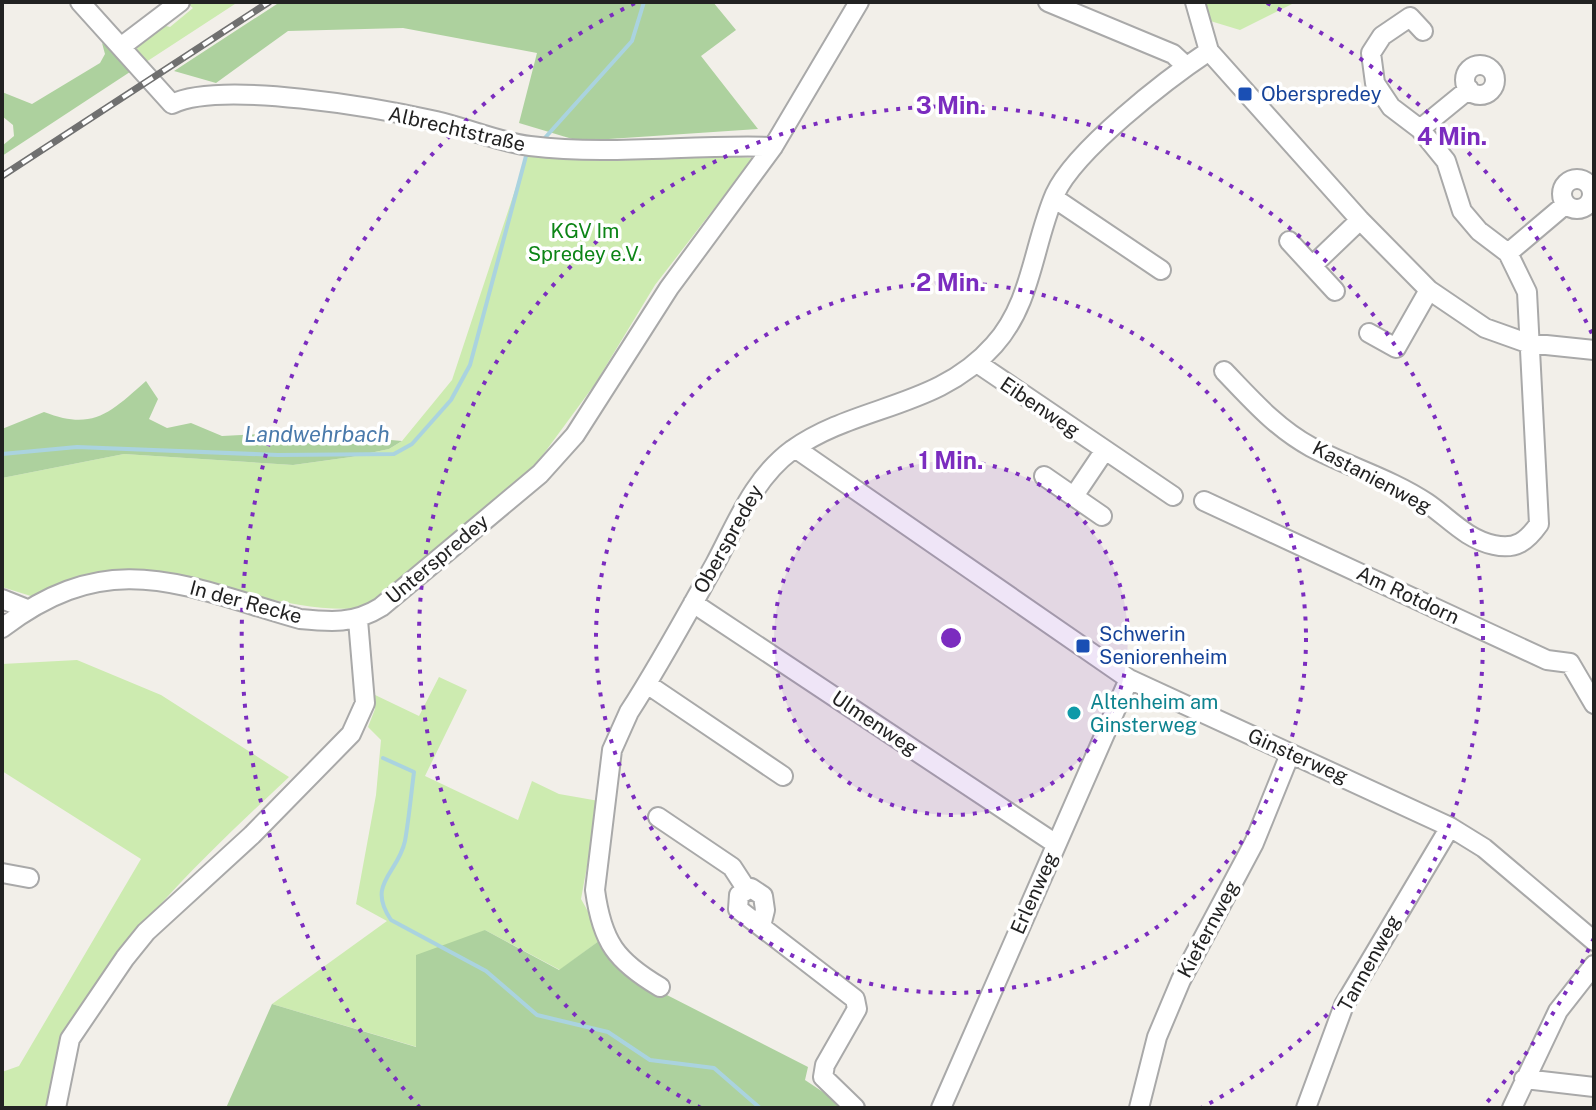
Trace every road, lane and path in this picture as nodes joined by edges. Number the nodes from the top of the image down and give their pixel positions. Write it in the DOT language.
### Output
graph roads {
  1 [pos="80,2"];
  2 [pos="180,2"];
  3 [pos="859,2"];
  4 [pos="1048,2"];
  5 [pos="1195,2"];
  6 [pos="1423,31"];
  7 [pos="122,46"];
  8 [pos="1209,51"];
  9 [pos="1186,66"];
  10 [pos="1469,89"];
  11 [pos="1420,129"];
  12 [pos="773,147"];
  13 [pos="1054,198"];
  14 [pos="1566,204"];
  15 [pos="1360,220"];
  16 [pos="1289,241"];
  17 [pos="1508,253"];
  18 [pos="1312,266"];
  19 [pos="1161,270"];
  20 [pos="1429,290"];
  21 [pos="1335,291"];
  22 [pos="1369,333"];
  23 [pos="1527,343"];
  24 [pos="1594,350"];
  25 [pos="977,363"];
  26 [pos="1224,371"];
  27 [pos="795,448"];
  28 [pos="1105,450"];
  29 [pos="1044,476"];
  30 [pos="1074,496"];
  31 [pos="1173,496"];
  32 [pos="1204,501"];
  33 [pos="1102,516"];
  34 [pos="2,599"];
  35 [pos="693,603"];
  36 [pos="27,609"];
  37 [pos="358,620"];
  38 [pos="2,628"];
  39 [pos="1129,679"];
  40 [pos="647,684"];
  41 [pos="1594,704"];
  42 [pos="1290,754"];
  43 [pos="783,776"];
  44 [pos="658,817"];
  45 [pos="1450,827"];
  46 [pos="1056,844"];
  47 [pos="2,873"];
  48 [pos="29,878"];
  49 [pos="1594,941"];
  50 [pos="1594,965"];
  51 [pos="660,987"];
  52 [pos="1524,1079"];
  53 [pos="1594,1087"];
  54 [pos="56,1108"];
  55 [pos="855,1108"];
  56 [pos="941,1108"];
  57 [pos="1139,1108"];
  58 [pos="1306,1108"];
  59 [pos="1512,1108"];
  1 -- 7 [label="street, Albrechtstraße"];
  2 -- 7 [label="street"];
  3 -- 12 [label="street, Unterspredey"];
  4 -- 9 [label="street"];
  5 -- 8 [label="street"];
  6 -- 11 [label="street"];
  7 -- 12 [label="street, Albrechtstraße"];
  8 -- 9 [label="street, Oberspredey"];
  8 -- 15 [label="street"];
  9 -- 13 [label="street, Oberspredey"];
  10 -- 11 [label="street"];
  11 -- 17 [label="street"];
  12 -- 37 [label="street, Unterspredey"];
  13 -- 19 [label="street"];
  13 -- 25 [label="street, Oberspredey"];
  14 -- 17 [label="street"];
  15 -- 18 [label="street"];
  15 -- 20 [label="street"];
  16 -- 18 [label="street"];
  17 -- 23 [label="street"];
  18 -- 21 [label="street"];
  20 -- 22 [label="street"];
  20 -- 23 [label="street"];
  23 -- 24 [label="street"];
  23 -- 26 [label="street, Kastanienweg"];
  25 -- 27 [label="street, Oberspredey"];
  25 -- 28 [label="street, Eibenweg"];
  27 -- 35 [label="street, Oberspredey"];
  27 -- 39 [label="street, Ginsterweg"];
  28 -- 30 [label="street"];
  28 -- 31 [label="street, Eibenweg"];
  29 -- 30 [label="street"];
  30 -- 33 [label="street"];
  32 -- 41 [label="street, Am Rotdorn"];
  34 -- 36 [label="street"];
  35 -- 40 [label="street, Oberspredey"];
  35 -- 46 [label="street, Ulmenweg"];
  36 -- 37 [label="street, In der Recke"];
  36 -- 38 [label="street, In der Recke"];
  37 -- 54 [label="street"];
  39 -- 42 [label="street, Ginsterweg"];
  39 -- 46 [label="street, Erlenweg"];
  40 -- 43 [label="street"];
  40 -- 51 [label="street, Oberspredey"];
  42 -- 45 [label="street, Ginsterweg"];
  42 -- 57 [label="street, Kiefernweg"];
  44 -- 55 [label="street"];
  45 -- 49 [label="street, Ginsterweg"];
  45 -- 58 [label="street, Tannenweg"];
  46 -- 56 [label="street, Erlenweg"];
  47 -- 48 [label="street"];
  50 -- 52 [label="street"];
  52 -- 53 [label="street"];
  52 -- 59 [label="street"];
}
